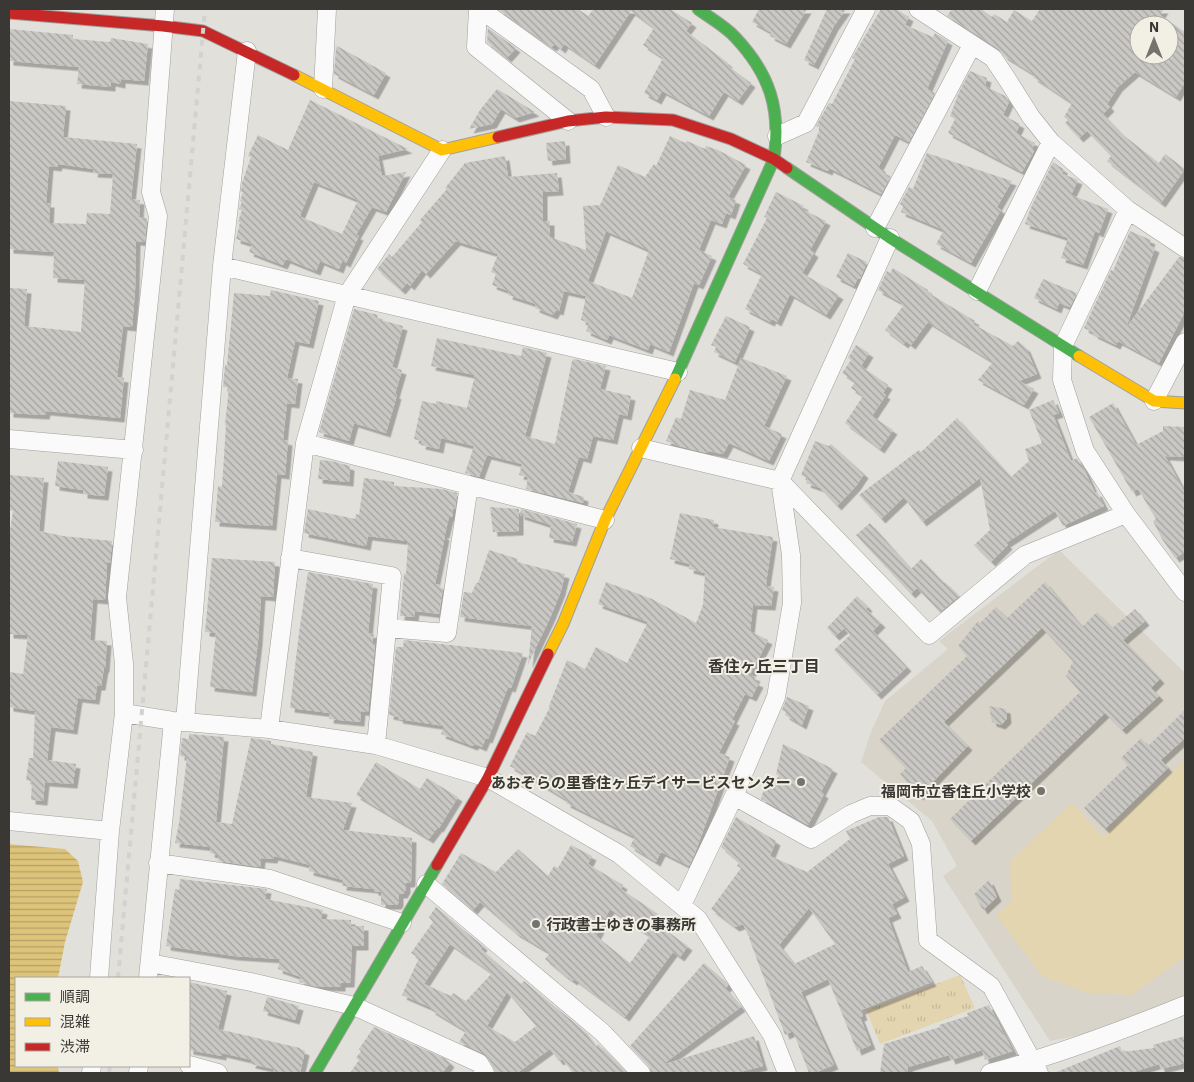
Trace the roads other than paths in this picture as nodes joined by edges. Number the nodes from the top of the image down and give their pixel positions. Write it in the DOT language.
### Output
graph roads {
  1 [pos="165,9"];
  2 [pos="327,9"];
  3 [pos="479,9"];
  4 [pos="698,9"];
  5 [pos="866,9"];
  6 [pos="918,9"];
  7 [pos="9,13"];
  8 [pos="163,26"];
  9 [pos="972,45"];
  10 [pos="247,52"];
  11 [pos="324,89"];
  12 [pos="606,118"];
  13 [pos="568,121"];
  14 [pos="777,136"];
  15 [pos="1052,142"];
  16 [pos="442,150"];
  17 [pos="774,159"];
  18 [pos="1128,210"];
  19 [pos="875,228"];
  20 [pos="890,238"];
  21 [pos="1185,248"];
  22 [pos="222,266"];
  23 [pos="977,291"];
  24 [pos="347,295"];
  25 [pos="1185,342"];
  26 [pos="1063,346"];
  27 [pos="678,372"];
  28 [pos="1154,401"];
  29 [pos="1185,403"];
  30 [pos="9,439"];
  31 [pos="305,443"];
  32 [pos="641,448"];
  33 [pos="134,450"];
  34 [pos="780,481"];
  35 [pos="469,485"];
  36 [pos="1126,514"];
  37 [pos="606,520"];
  38 [pos="290,558"];
  39 [pos="1185,592"];
  40 [pos="387,628"];
  41 [pos="124,713"];
  42 [pos="179,721"];
  43 [pos="268,729"];
  44 [pos="376,745"];
  45 [pos="488,778"];
  46 [pos="734,796"];
  47 [pos="9,821"];
  48 [pos="110,831"];
  49 [pos="158,863"];
  50 [pos="426,884"];
  51 [pos="682,905"];
  52 [pos="402,923"];
  53 [pos="149,971"];
  54 [pos="99,977"];
  55 [pos="1185,1005"];
  56 [pos="354,1006"];
  57 [pos="190,1066"];
  58 [pos="1036,1067"];
  59 [pos="218,1073"];
  60 [pos="315,1073"];
  61 [pos="486,1073"];
  62 [pos="642,1073"];
  63 [pos="787,1073"];
  64 [pos="990,1073"];
  1 -- 8 [label="street"];
  2 -- 11 [label="street"];
  3 -- 12 [label="street"];
  3 -- 13 [label="street"];
  4 -- 14 [label="street"];
  5 -- 14 [label="street"];
  6 -- 9 [label="street"];
  7 -- 8 [label="street"];
  8 -- 10 [label="street"];
  8 -- 33 [label="street"];
  9 -- 15 [label="street"];
  9 -- 19 [label="street"];
  10 -- 11 [label="street"];
  10 -- 22 [label="street"];
  11 -- 16 [label="street"];
  12 -- 13 [label="street"];
  12 -- 17 [label="street"];
  13 -- 16 [label="street"];
  14 -- 17 [label="street"];
  15 -- 18 [label="street"];
  15 -- 23 [label="street"];
  16 -- 24 [label="street"];
  17 -- 19 [label="street"];
  17 -- 27 [label="street"];
  18 -- 21 [label="street"];
  18 -- 26 [label="street"];
  19 -- 20 [label="street"];
  20 -- 23 [label="street"];
  20 -- 34 [label="street"];
  22 -- 24 [label="street"];
  22 -- 42 [label="street"];
  23 -- 26 [label="street"];
  24 -- 27 [label="street"];
  24 -- 31 [label="street"];
  25 -- 28 [label="street"];
  26 -- 28 [label="street"];
  26 -- 36 [label="street"];
  27 -- 32 [label="street"];
  28 -- 29 [label="street"];
  30 -- 33 [label="street"];
  31 -- 35 [label="street"];
  31 -- 38 [label="street"];
  32 -- 34 [label="street"];
  32 -- 37 [label="street"];
  33 -- 41 [label="street"];
  34 -- 36 [label="street"];
  34 -- 46 [label="street"];
  35 -- 37 [label="street"];
  35 -- 40 [label="street"];
  36 -- 39 [label="street"];
  37 -- 45 [label="street"];
  38 -- 40 [label="street"];
  38 -- 43 [label="street"];
  40 -- 44 [label="street"];
  41 -- 42 [label="street"];
  41 -- 48 [label="street"];
  42 -- 43 [label="street"];
  42 -- 49 [label="street"];
  43 -- 44 [label="street"];
  44 -- 45 [label="street"];
  45 -- 50 [label="street"];
  45 -- 51 [label="street"];
  46 -- 51 [label="street"];
  46 -- 58 [label="street"];
  47 -- 48 [label="street"];
  48 -- 54 [label="street"];
  49 -- 52 [label="street"];
  49 -- 53 [label="street"];
  50 -- 52 [label="street"];
  50 -- 62 [label="street"];
  51 -- 63 [label="street"];
  52 -- 56 [label="street"];
  53 -- 56 [label="street"];
  55 -- 58 [label="street"];
  56 -- 60 [label="street"];
  56 -- 61 [label="street"];
  57 -- 59 [label="street"];
  58 -- 64 [label="street"];
}
